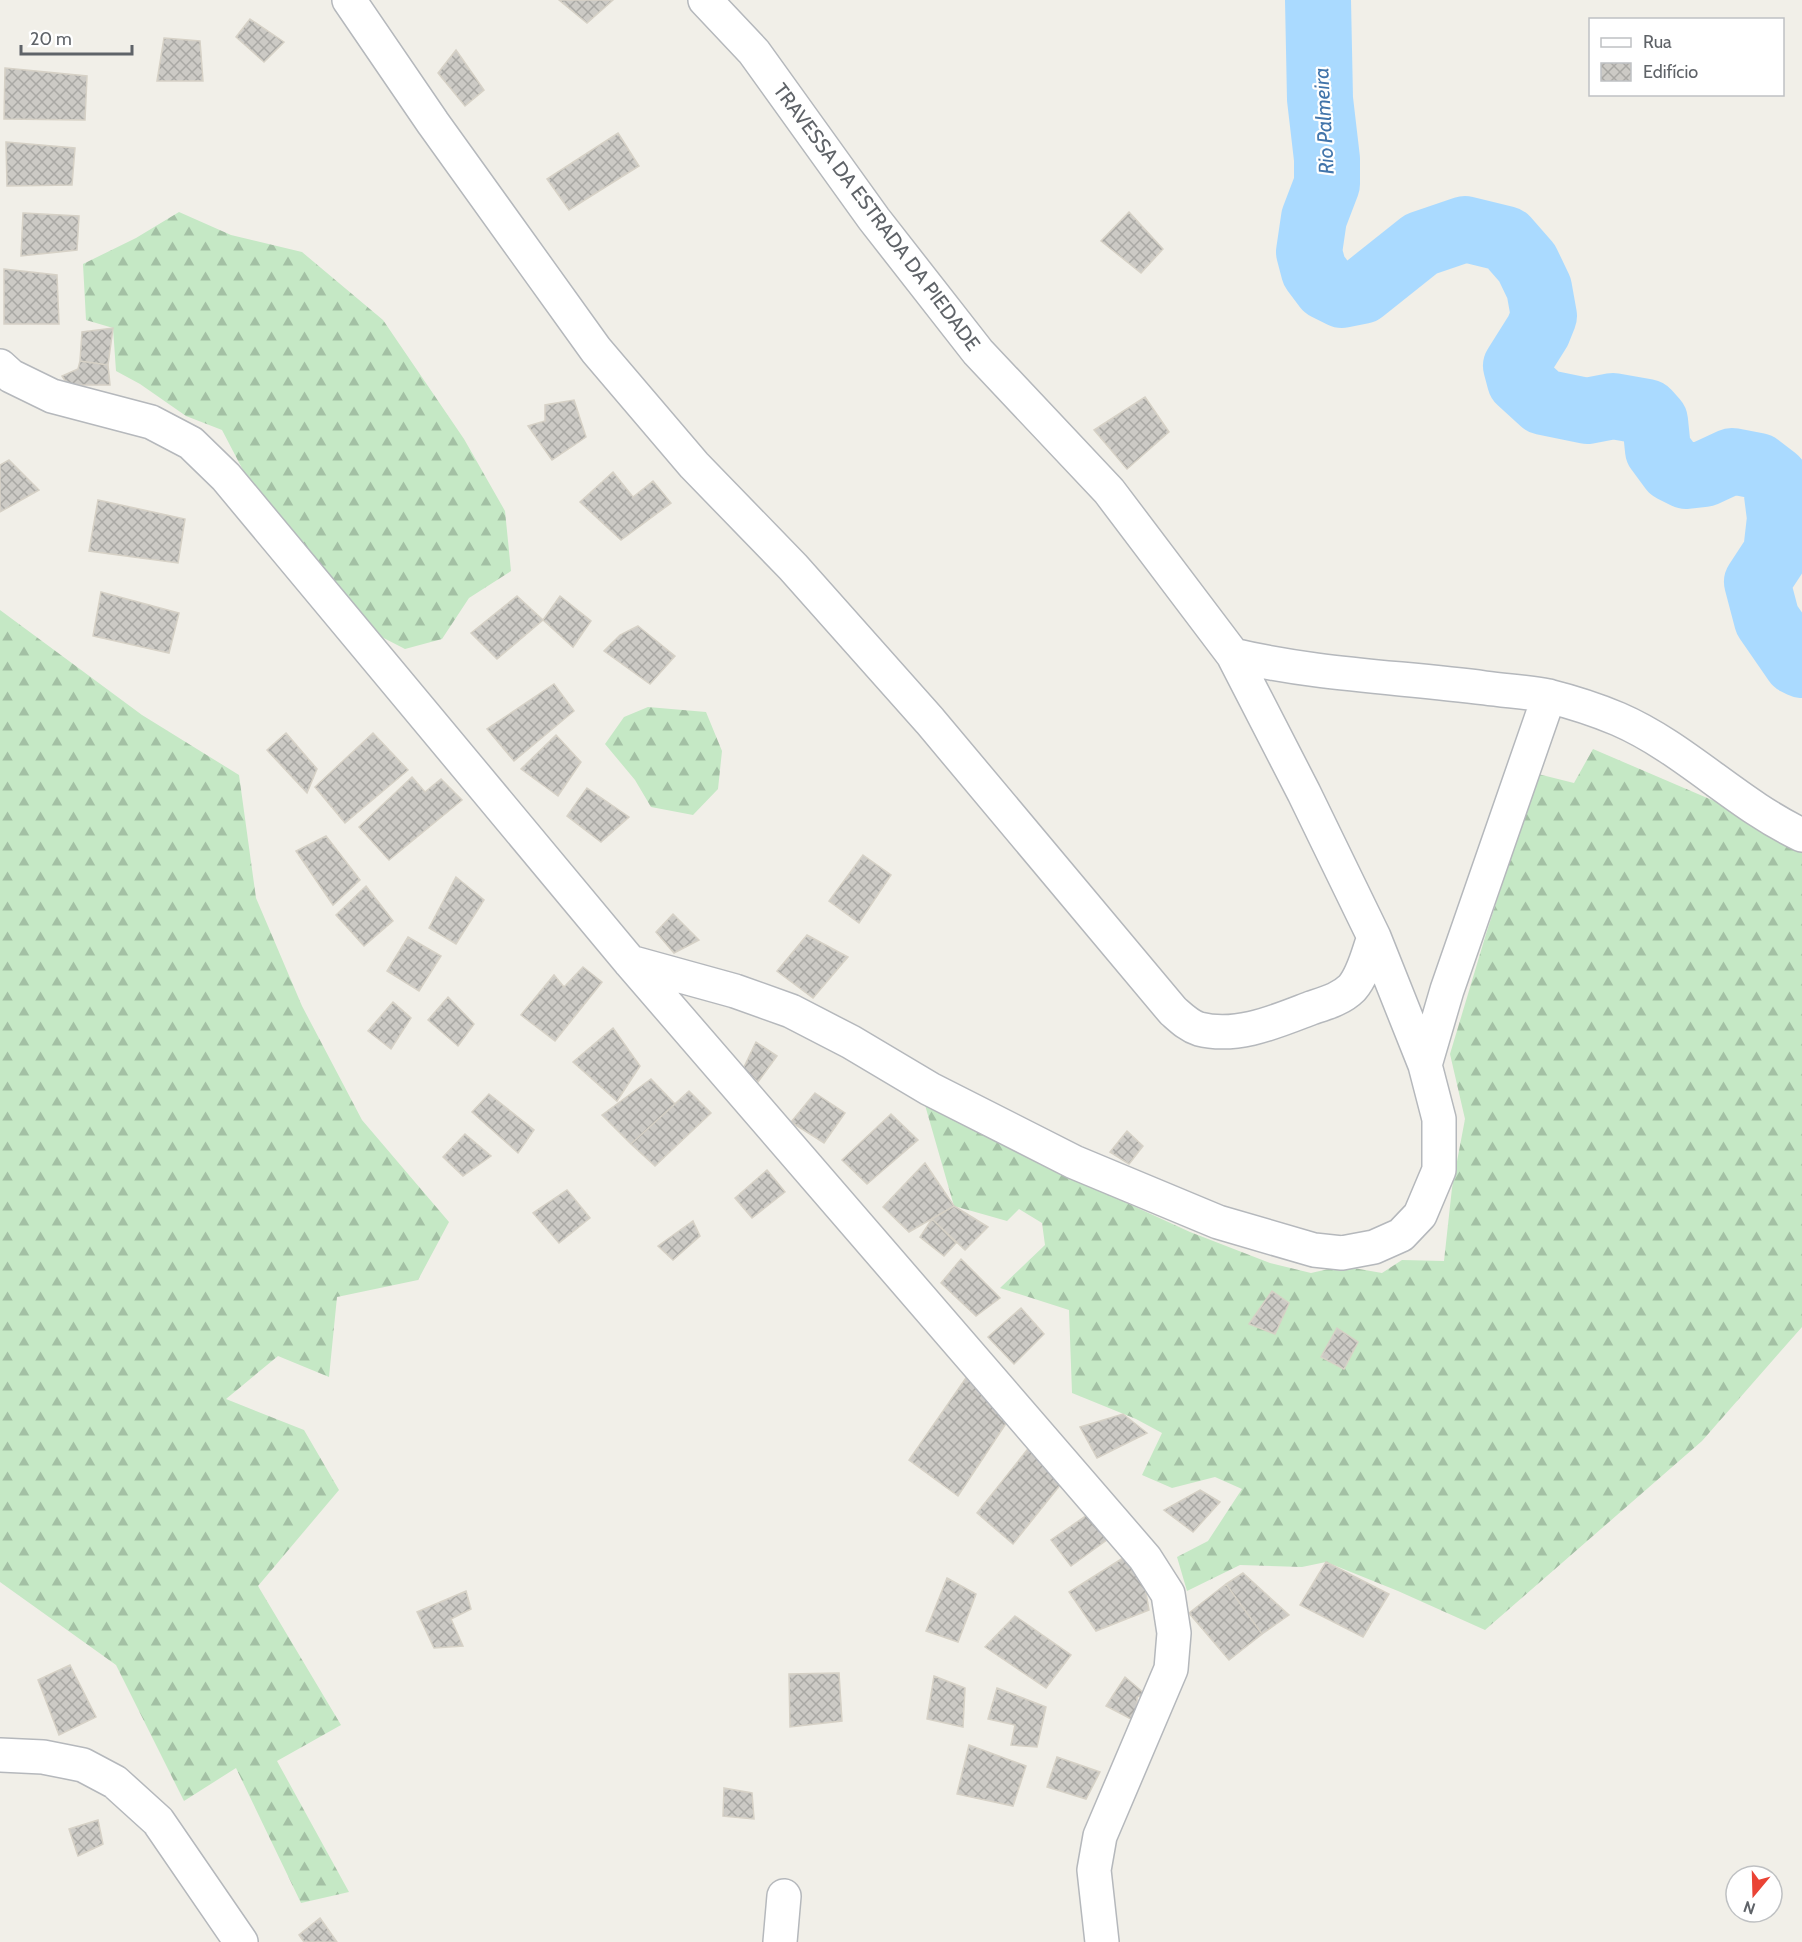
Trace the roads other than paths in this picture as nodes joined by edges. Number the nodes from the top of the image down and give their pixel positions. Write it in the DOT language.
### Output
graph roads {
  1 [pos="348,0"];
  2 [pos="705,0"];
  3 [pos="0,366"];
  4 [pos="1233,655"];
  5 [pos="1549,696"];
  6 [pos="1802,835"];
  7 [pos="1374,937"];
  8 [pos="630,962"];
  9 [pos="1425,1065"];
  10 [pos="0,1755"];
  11 [pos="784,1896"];
  12 [pos="1097,1936"];
  13 [pos="241,1942"];
  14 [pos="780,1942"];
  1 -- 7 [label="street"];
  2 -- 4 [label="street, TRAVESSA DA ESTRADA DA PIEDADE"];
  3 -- 8 [label="street"];
  4 -- 5 [label="street"];
  4 -- 7 [label="street, TRAVESSA DA ESTRADA DA PIEDADE"];
  5 -- 6 [label="street"];
  5 -- 9 [label="street"];
  7 -- 9 [label="street, TRAVESSA DA ESTRADA DA PIEDADE"];
  8 -- 9 [label="street, TRAVESSA DA ESTRADA DA PIEDADE"];
  8 -- 12 [label="street"];
  10 -- 13 [label="street"];
  11 -- 14 [label="street"];
}
